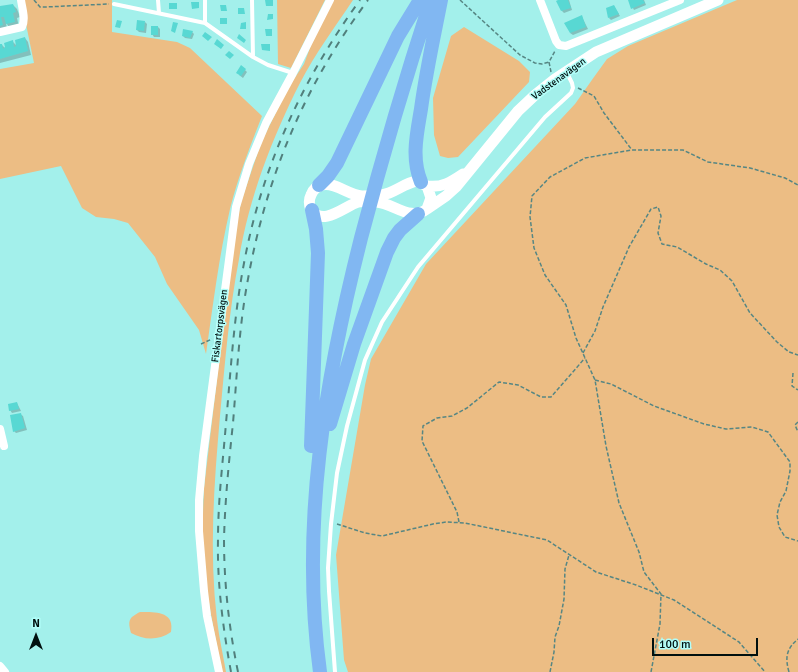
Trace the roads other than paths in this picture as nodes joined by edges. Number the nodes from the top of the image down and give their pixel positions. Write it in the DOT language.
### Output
graph roads {
  1 [pos="20,0"];
  2 [pos="158,0"];
  3 [pos="205,0"];
  4 [pos="252,0"];
  5 [pos="330,0"];
  6 [pos="421,0"];
  7 [pos="431,0"];
  8 [pos="441,0"];
  9 [pos="540,0"];
  10 [pos="680,0"];
  11 [pos="718,0"];
  12 [pos="114,4"];
  13 [pos="159,13"];
  14 [pos="205,23"];
  15 [pos="0,32"];
  16 [pos="253,57"];
  17 [pos="293,73"];
  18 [pos="567,74"];
  19 [pos="471,169"];
  20 [pos="373,174"];
  21 [pos="424,184"];
  22 [pos="319,186"];
  23 [pos="312,210"];
  24 [pos="423,211"];
  25 [pos="359,230"];
  26 [pos="0,429"];
  27 [pos="4,446"];
  28 [pos="311,446"];
  29 [pos="317,469"];
  30 [pos="0,666"];
  31 [pos="5,672"];
  32 [pos="219,672"];
  33 [pos="310,672"];
  34 [pos="320,672"];
  35 [pos="335,672"];
  1 -- 15 [label="street"];
  2 -- 13 [label="lane"];
  3 -- 14 [label="lane"];
  4 -- 16 [label="lane"];
  5 -- 17 [label="street, Fiskartorpsvägen"];
  6 -- 20 [label="highway"];
  6 -- 22 [label="highway"];
  7 -- 20 [label="highway"];
  8 -- 21 [label="highway"];
  9 -- 10 [label="street, Vadstenavägen"];
  11 -- 18 [label="main road, Vadstenavägen"];
  12 -- 13 [label="lane"];
  13 -- 14 [label="lane"];
  14 -- 16 [label="lane"];
  16 -- 17 [label="lane"];
  17 -- 32 [label="street, Fiskartorpsvägen"];
  18 -- 19 [label="main road, Vadstenavägen"];
  18 -- 35 [label="lane"];
  19 -- 21 [label="main road, Vadstenavägen"];
  19 -- 24 [label="main road, Vadstenavägen"];
  20 -- 25 [label="highway"];
  21 -- 22 [label="main road, Vadstenavägen"];
  21 -- 24 [label="main road"];
  22 -- 23 [label="main road"];
  23 -- 24 [label="main road"];
  23 -- 28 [label="highway"];
  24 -- 29 [label="highway"];
  25 -- 28 [label="highway"];
  25 -- 29 [label="highway"];
  26 -- 27 [label="street"];
  28 -- 33 [label="highway"];
  29 -- 34 [label="highway"];
  30 -- 31 [label="street"];
}
